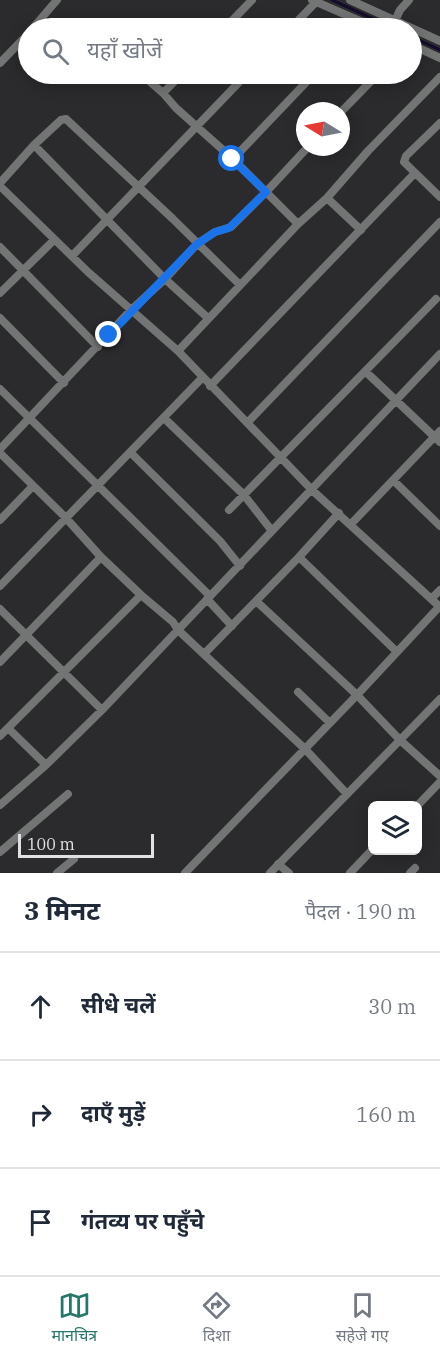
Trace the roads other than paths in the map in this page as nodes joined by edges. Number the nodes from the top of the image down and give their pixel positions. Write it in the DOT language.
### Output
graph roads {
  1 [pos="57,0"];
  2 [pos="252,0"];
  3 [pos="350,0"];
  4 [pos="409,0"];
  5 [pos="314,1"];
  6 [pos="42,18"];
  7 [pos="235,18"];
  8 [pos="300,18"];
  9 [pos="345,18"];
  10 [pos="389,18"];
  11 [pos="396,18"];
  12 [pos="422,32"];
  13 [pos="440,40"];
  14 [pos="18,44"];
  15 [pos="422,50"];
  16 [pos="440,58"];
  17 [pos="0,63"];
  18 [pos="440,77"];
  19 [pos="153,84"];
  20 [pos="172,84"];
  21 [pos="237,84"];
  22 [pos="304,84"];
  23 [pos="368,84"];
  24 [pos="163,93"];
  25 [pos="350,103"];
  26 [pos="440,123"];
  27 [pos="197,125"];
  28 [pos="34,145"];
  29 [pos="300,156"];
  30 [pos="232,159"];
  31 [pos="415,173"];
  32 [pos="0,184"];
  33 [pos="138,187"];
  34 [pos="266,192"];
  35 [pos="438,192"];
  36 [pos="327,198"];
  37 [pos="107,221"];
  38 [pos="440,222"];
  39 [pos="298,224"];
  40 [pos="361,230"];
  41 [pos="54,240"];
  42 [pos="197,244"];
  43 [pos="0,247"];
  44 [pos="72,256"];
  45 [pos="23,270"];
  46 [pos="165,279"];
  47 [pos="240,285"];
  48 [pos="0,293"];
  49 [pos="436,298"];
  50 [pos="131,310"];
  51 [pos="0,318"];
  52 [pos="208,318"];
  53 [pos="98,347"];
  54 [pos="177,351"];
  55 [pos="440,354"];
  56 [pos="366,372"];
  57 [pos="202,378"];
  58 [pos="64,383"];
  59 [pos="210,386"];
  60 [pos="0,389"];
  61 [pos="396,398"];
  62 [pos="29,418"];
  63 [pos="164,418"];
  64 [pos="248,422"];
  65 [pos="438,437"];
  66 [pos="0,451"];
  67 [pos="130,452"];
  68 [pos="282,458"];
  69 [pos="393,480"];
  70 [pos="97,484"];
  71 [pos="33,486"];
  72 [pos="312,490"];
  73 [pos="244,495"];
  74 [pos="229,510"];
  75 [pos="339,513"];
  76 [pos="65,517"];
  77 [pos="0,520"];
  78 [pos="351,524"];
  79 [pos="440,525"];
  80 [pos="272,531"];
  81 [pos="101,557"];
  82 [pos="299,557"];
  83 [pos="240,566"];
  84 [pos="0,586"];
  85 [pos="440,590"];
  86 [pos="141,595"];
  87 [pos="208,598"];
  88 [pos="431,599"];
  89 [pos="256,601"];
  90 [pos="440,607"];
  91 [pos="0,609"];
  92 [pos="232,626"];
  93 [pos="178,630"];
  94 [pos="26,634"];
  95 [pos="396,651"];
  96 [pos="204,654"];
  97 [pos="0,662"];
  98 [pos="64,672"];
  99 [pos="298,692"];
  100 [pos="357,695"];
  101 [pos="440,699"];
  102 [pos="102,710"];
  103 [pos="330,723"];
  104 [pos="9,729"];
  105 [pos="0,736"];
  106 [pos="400,740"];
  107 [pos="305,750"];
  108 [pos="46,765"];
  109 [pos="440,776"];
  110 [pos="440,782"];
  111 [pos="68,794"];
  112 [pos="347,794"];
  113 [pos="422,801"];
  114 [pos="0,806"];
  115 [pos="0,852"];
  116 [pos="368,854"];
  117 [pos="74,859"];
  118 [pos="278,864"];
  119 [pos="57,873"];
  120 [pos="185,873"];
  121 [pos="270,873"];
  122 [pos="290,873"];
  123 [pos="350,873"];
  1 -- 6 [label="street"];
  2 -- 7 [label="street"];
  3 -- 10 [label="street"];
  4 -- 11 [label="street"];
  5 -- 8 [label="street"];
  5 -- 9 [label="street"];
  12 -- 13 [label="street"];
  14 -- 17 [label="street"];
  15 -- 16 [label="street"];
  18 -- 36 [label="street"];
  19 -- 24 [label="street"];
  20 -- 24 [label="street"];
  21 -- 27 [label="street"];
  22 -- 30 [label="street"];
  23 -- 25 [label="street"];
  24 -- 27 [label="street"];
  26 -- 31 [label="street"];
  27 -- 30 [label="street"];
  27 -- 33 [label="street"];
  28 -- 32 [label="street"];
  28 -- 33 [label="street"];
  28 -- 37 [label="street"];
  29 -- 34 [label="street"];
  30 -- 34 [label="street"];
  31 -- 35 [label="street"];
  31 -- 40 [label="street"];
  32 -- 41 [label="street"];
  33 -- 37 [label="street"];
  33 -- 42 [label="street"];
  34 -- 39 [label="street"];
  34 -- 42 [label="street"];
  36 -- 39 [label="street"];
  36 -- 40 [label="street"];
  37 -- 44 [label="street"];
  37 -- 46 [label="street"];
  38 -- 64 [label="street"];
  39 -- 47 [label="street"];
  40 -- 59 [label="street"];
  41 -- 44 [label="street"];
  41 -- 45 [label="street"];
  42 -- 46 [label="street"];
  42 -- 47 [label="street"];
  43 -- 45 [label="street"];
  44 -- 50 [label="street"];
  45 -- 48 [label="street"];
  45 -- 53 [label="street"];
  46 -- 50 [label="street"];
  46 -- 52 [label="street"];
  47 -- 52 [label="street"];
  49 -- 56 [label="street"];
  50 -- 53 [label="street"];
  50 -- 54 [label="street"];
  51 -- 58 [label="street"];
  52 -- 54 [label="street"];
  53 -- 58 [label="street"];
  54 -- 57 [label="street"];
  55 -- 61 [label="street"];
  56 -- 61 [label="street"];
  56 -- 68 [label="street"];
  57 -- 59 [label="street"];
  57 -- 63 [label="street"];
  58 -- 62 [label="street"];
  59 -- 64 [label="street"];
  60 -- 62 [label="street"];
  61 -- 65 [label="street"];
  61 -- 72 [label="street"];
  62 -- 66 [label="street"];
  62 -- 70 [label="street"];
  63 -- 67 [label="street"];
  63 -- 73 [label="street"];
  64 -- 68 [label="street"];
  65 -- 69 [label="street"];
  66 -- 71 [label="street"];
  67 -- 70 [label="street"];
  67 -- 83 [label="street"];
  68 -- 72 [label="street"];
  68 -- 73 [label="street"];
  69 -- 78 [label="street"];
  69 -- 79 [label="street"];
  70 -- 76 [label="street"];
  70 -- 87 [label="street"];
  71 -- 76 [label="street"];
  71 -- 77 [label="street"];
  72 -- 75 [label="street"];
  72 -- 80 [label="street"];
  73 -- 74 [label="street"];
  73 -- 80 [label="street"];
  75 -- 78 [label="street"];
  75 -- 82 [label="street"];
  76 -- 81 [label="street"];
  76 -- 84 [label="street"];
  78 -- 88 [label="street"];
  80 -- 83 [label="street"];
  81 -- 86 [label="street"];
  81 -- 94 [label="street"];
  82 -- 89 [label="street"];
  82 -- 95 [label="street"];
  83 -- 87 [label="street"];
  85 -- 88 [label="street"];
  86 -- 93 [label="street"];
  86 -- 98 [label="street"];
  87 -- 92 [label="street"];
  87 -- 93 [label="street"];
  88 -- 90 [label="street"];
  89 -- 92 [label="street"];
  89 -- 100 [label="street"];
  90 -- 95 [label="street"];
  91 -- 94 [label="street"];
  92 -- 96 [label="street"];
  93 -- 96 [label="street"];
  93 -- 102 [label="street"];
  94 -- 97 [label="street"];
  94 -- 98 [label="street"];
  95 -- 100 [label="street"];
  96 -- 107 [label="street"];
  98 -- 102 [label="street"];
  98 -- 104 [label="street"];
  99 -- 103 [label="street"];
  100 -- 103 [label="street"];
  100 -- 106 [label="street"];
  101 -- 106 [label="street"];
  102 -- 108 [label="street"];
  103 -- 107 [label="street"];
  104 -- 105 [label="street"];
  104 -- 108 [label="street"];
  106 -- 109 [label="street"];
  106 -- 112 [label="street"];
  107 -- 112 [label="street"];
  107 -- 120 [label="street"];
  108 -- 114 [label="street"];
  110 -- 113 [label="street"];
  111 -- 115 [label="street"];
  112 -- 118 [label="street"];
  116 -- 123 [label="street"];
  117 -- 119 [label="street"];
  118 -- 121 [label="street"];
  118 -- 122 [label="street"];
}
